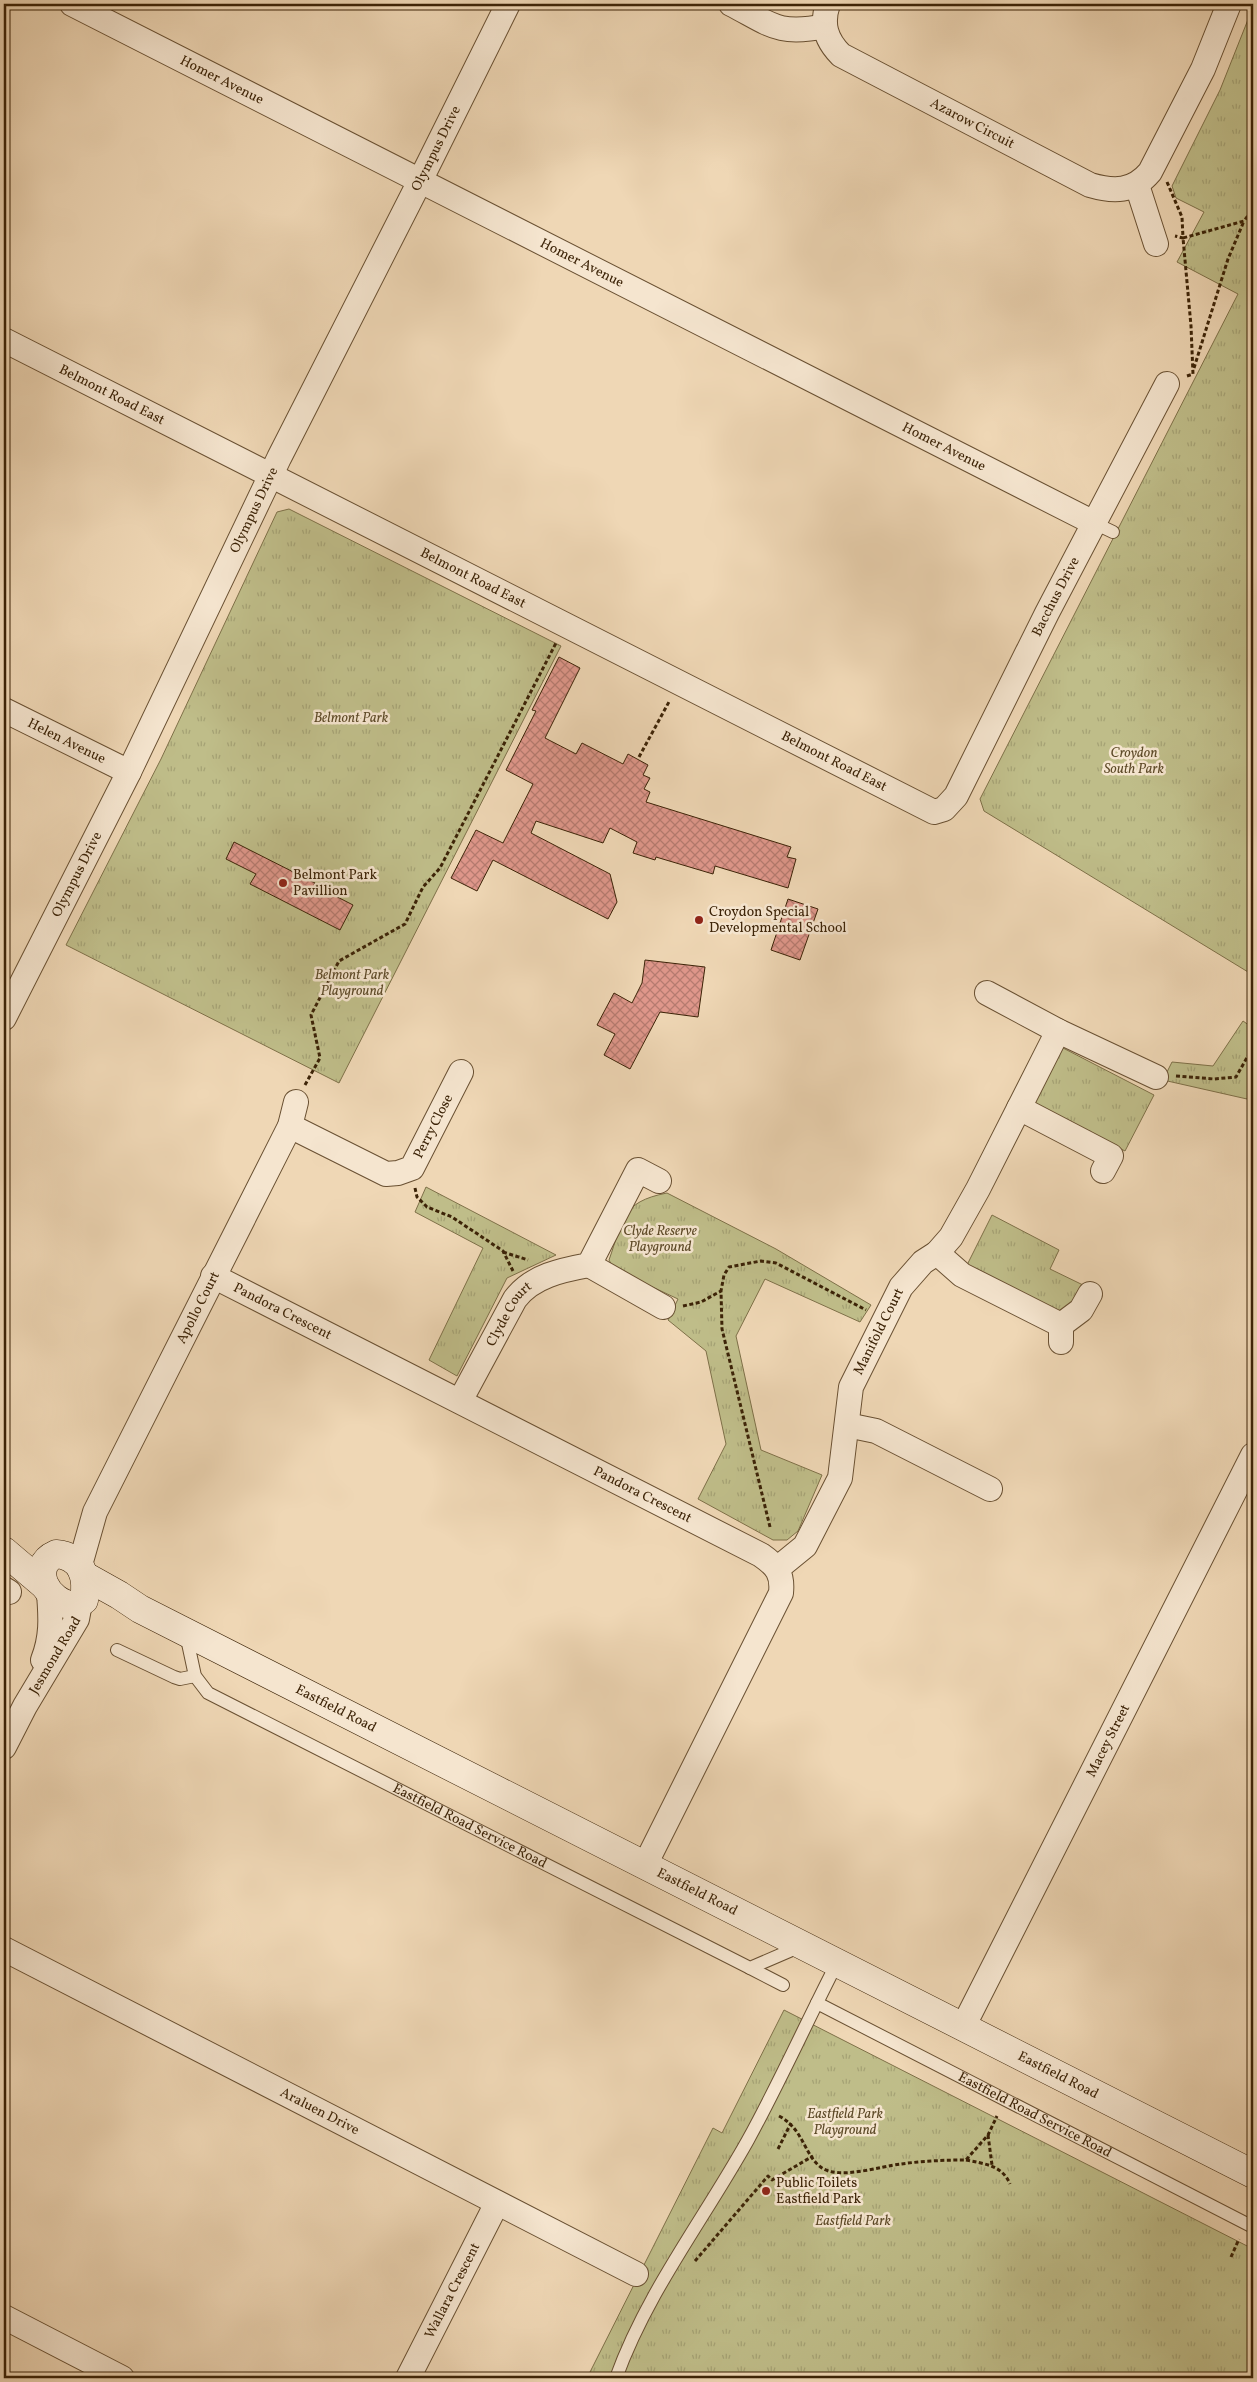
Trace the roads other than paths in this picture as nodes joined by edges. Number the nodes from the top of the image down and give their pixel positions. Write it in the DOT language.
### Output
graph roads {
  1 [pos="72,4"];
  2 [pos="508,4"];
  3 [pos="730,4"];
  4 [pos="1228,4"];
  5 [pos="826,15"];
  6 [pos="420,181"];
  7 [pos="1137,185"];
  8 [pos="1156,244"];
  9 [pos="4,340"];
  10 [pos="1167,384"];
  11 [pos="270,476"];
  12 [pos="1103,528"];
  13 [pos="4,710"];
  14 [pos="129,772"];
  15 [pos="944,809"];
  16 [pos="987,993"];
  17 [pos="4,1018"];
  18 [pos="1058,1031"];
  19 [pos="461,1072"];
  20 [pos="1156,1077"];
  21 [pos="296,1102"];
  22 [pos="1019,1108"];
  23 [pos="290,1126"];
  24 [pos="1103,1172"];
  25 [pos="659,1181"];
  26 [pos="936,1253"];
  27 [pos="589,1265"];
  28 [pos="213,1276"];
  29 [pos="1090,1294"];
  30 [pos="664,1310"];
  31 [pos="460,1401"];
  32 [pos="847,1425"];
  33 [pos="1253,1455"];
  34 [pos="990,1489"];
  35 [pos="4,1536"];
  36 [pos="4,1551"];
  37 [pos="68,1563"];
  38 [pos="778,1568"];
  39 [pos="47,1589"];
  40 [pos="80,1603"];
  41 [pos="140,1609"];
  42 [pos="185,1630"];
  43 [pos="117,1650"];
  44 [pos="195,1676"];
  45 [pos="25,1706"];
  46 [pos="4,1747"];
  47 [pos="645,1865"];
  48 [pos="803,1945"];
  49 [pos="4,1950"];
  50 [pos="837,1963"];
  51 [pos="750,1968"];
  52 [pos="782,1985"];
  53 [pos="817,2003"];
  54 [pos="963,2027"];
  55 [pos="1253,2174"];
  56 [pos="497,2203"];
  57 [pos="1253,2227"];
  58 [pos="636,2274"];
  59 [pos="4,2317"];
  60 [pos="122,2378"];
  61 [pos="408,2378"];
  62 [pos="616,2378"];
  1 -- 6 [label="street, Homer Avenue"];
  2 -- 6 [label="street, Olympus Drive"];
  3 -- 5 [label="street, Azarow Circuit"];
  4 -- 7 [label="street"];
  5 -- 7 [label="street, Azarow Circuit"];
  6 -- 11 [label="street, Olympus Drive"];
  6 -- 12 [label="street, Homer Avenue"];
  7 -- 8 [label="street"];
  9 -- 11 [label="street, Belmont Road East"];
  10 -- 12 [label="street, Bacchus Drive"];
  11 -- 14 [label="street, Olympus Drive"];
  11 -- 15 [label="street, Belmont Road East"];
  12 -- 15 [label="street, Bacchus Drive"];
  13 -- 14 [label="street, Helen Avenue"];
  14 -- 17 [label="street, Olympus Drive"];
  16 -- 18 [label="street"];
  18 -- 20 [label="street"];
  18 -- 22 [label="street, Manifold Court"];
  19 -- 23 [label="street, Perry Close"];
  21 -- 23 [label="street, Apollo Court"];
  22 -- 24 [label="street"];
  22 -- 26 [label="street, Manifold Court"];
  23 -- 28 [label="street, Apollo Court"];
  25 -- 27 [label="street"];
  26 -- 29 [label="street"];
  26 -- 32 [label="street, Manifold Court"];
  27 -- 30 [label="street"];
  27 -- 31 [label="street, Clyde Court"];
  28 -- 31 [label="street, Pandora Crescent"];
  28 -- 37 [label="street, Apollo Court"];
  31 -- 38 [label="street, Pandora Crescent"];
  32 -- 34 [label="street"];
  32 -- 38 [label="street, Manifold Court"];
  33 -- 54 [label="street, Macey Street"];
  35 -- 37 [label="main road, Eastfield Road"];
  36 -- 39 [label="main road"];
  37 -- 39 [label="main road"];
  37 -- 40 [label="main road"];
  37 -- 41 [label="main road, Eastfield Road"];
  38 -- 47 [label="street"];
  39 -- 40 [label="main road, Eastfield Road"];
  39 -- 45 [label="street, Jesmond Road"];
  40 -- 41 [label="main road, Eastfield Road"];
  40 -- 45 [label="street, Jesmond Road"];
  41 -- 42 [label="main road, Eastfield Road"];
  42 -- 44 [label="lane, Eastfield Road Service Road"];
  42 -- 47 [label="main road, Eastfield Road"];
  43 -- 44 [label="lane"];
  44 -- 51 [label="lane, Eastfield Road Service Road"];
  45 -- 46 [label="street, Jesmond Road"];
  47 -- 48 [label="main road, Eastfield Road"];
  48 -- 50 [label="main road, Eastfield Road"];
  48 -- 51 [label="lane"];
  49 -- 56 [label="street, Araluen Drive"];
  50 -- 53 [label="lane"];
  50 -- 54 [label="main road, Eastfield Road"];
  51 -- 52 [label="lane, Eastfield Road Service Road"];
  53 -- 57 [label="lane, Eastfield Road Service Road"];
  53 -- 62 [label="lane"];
  54 -- 55 [label="main road, Eastfield Road"];
  56 -- 58 [label="street, Araluen Drive"];
  56 -- 61 [label="street, Wallara Crescent"];
  59 -- 60 [label="street"];
}
